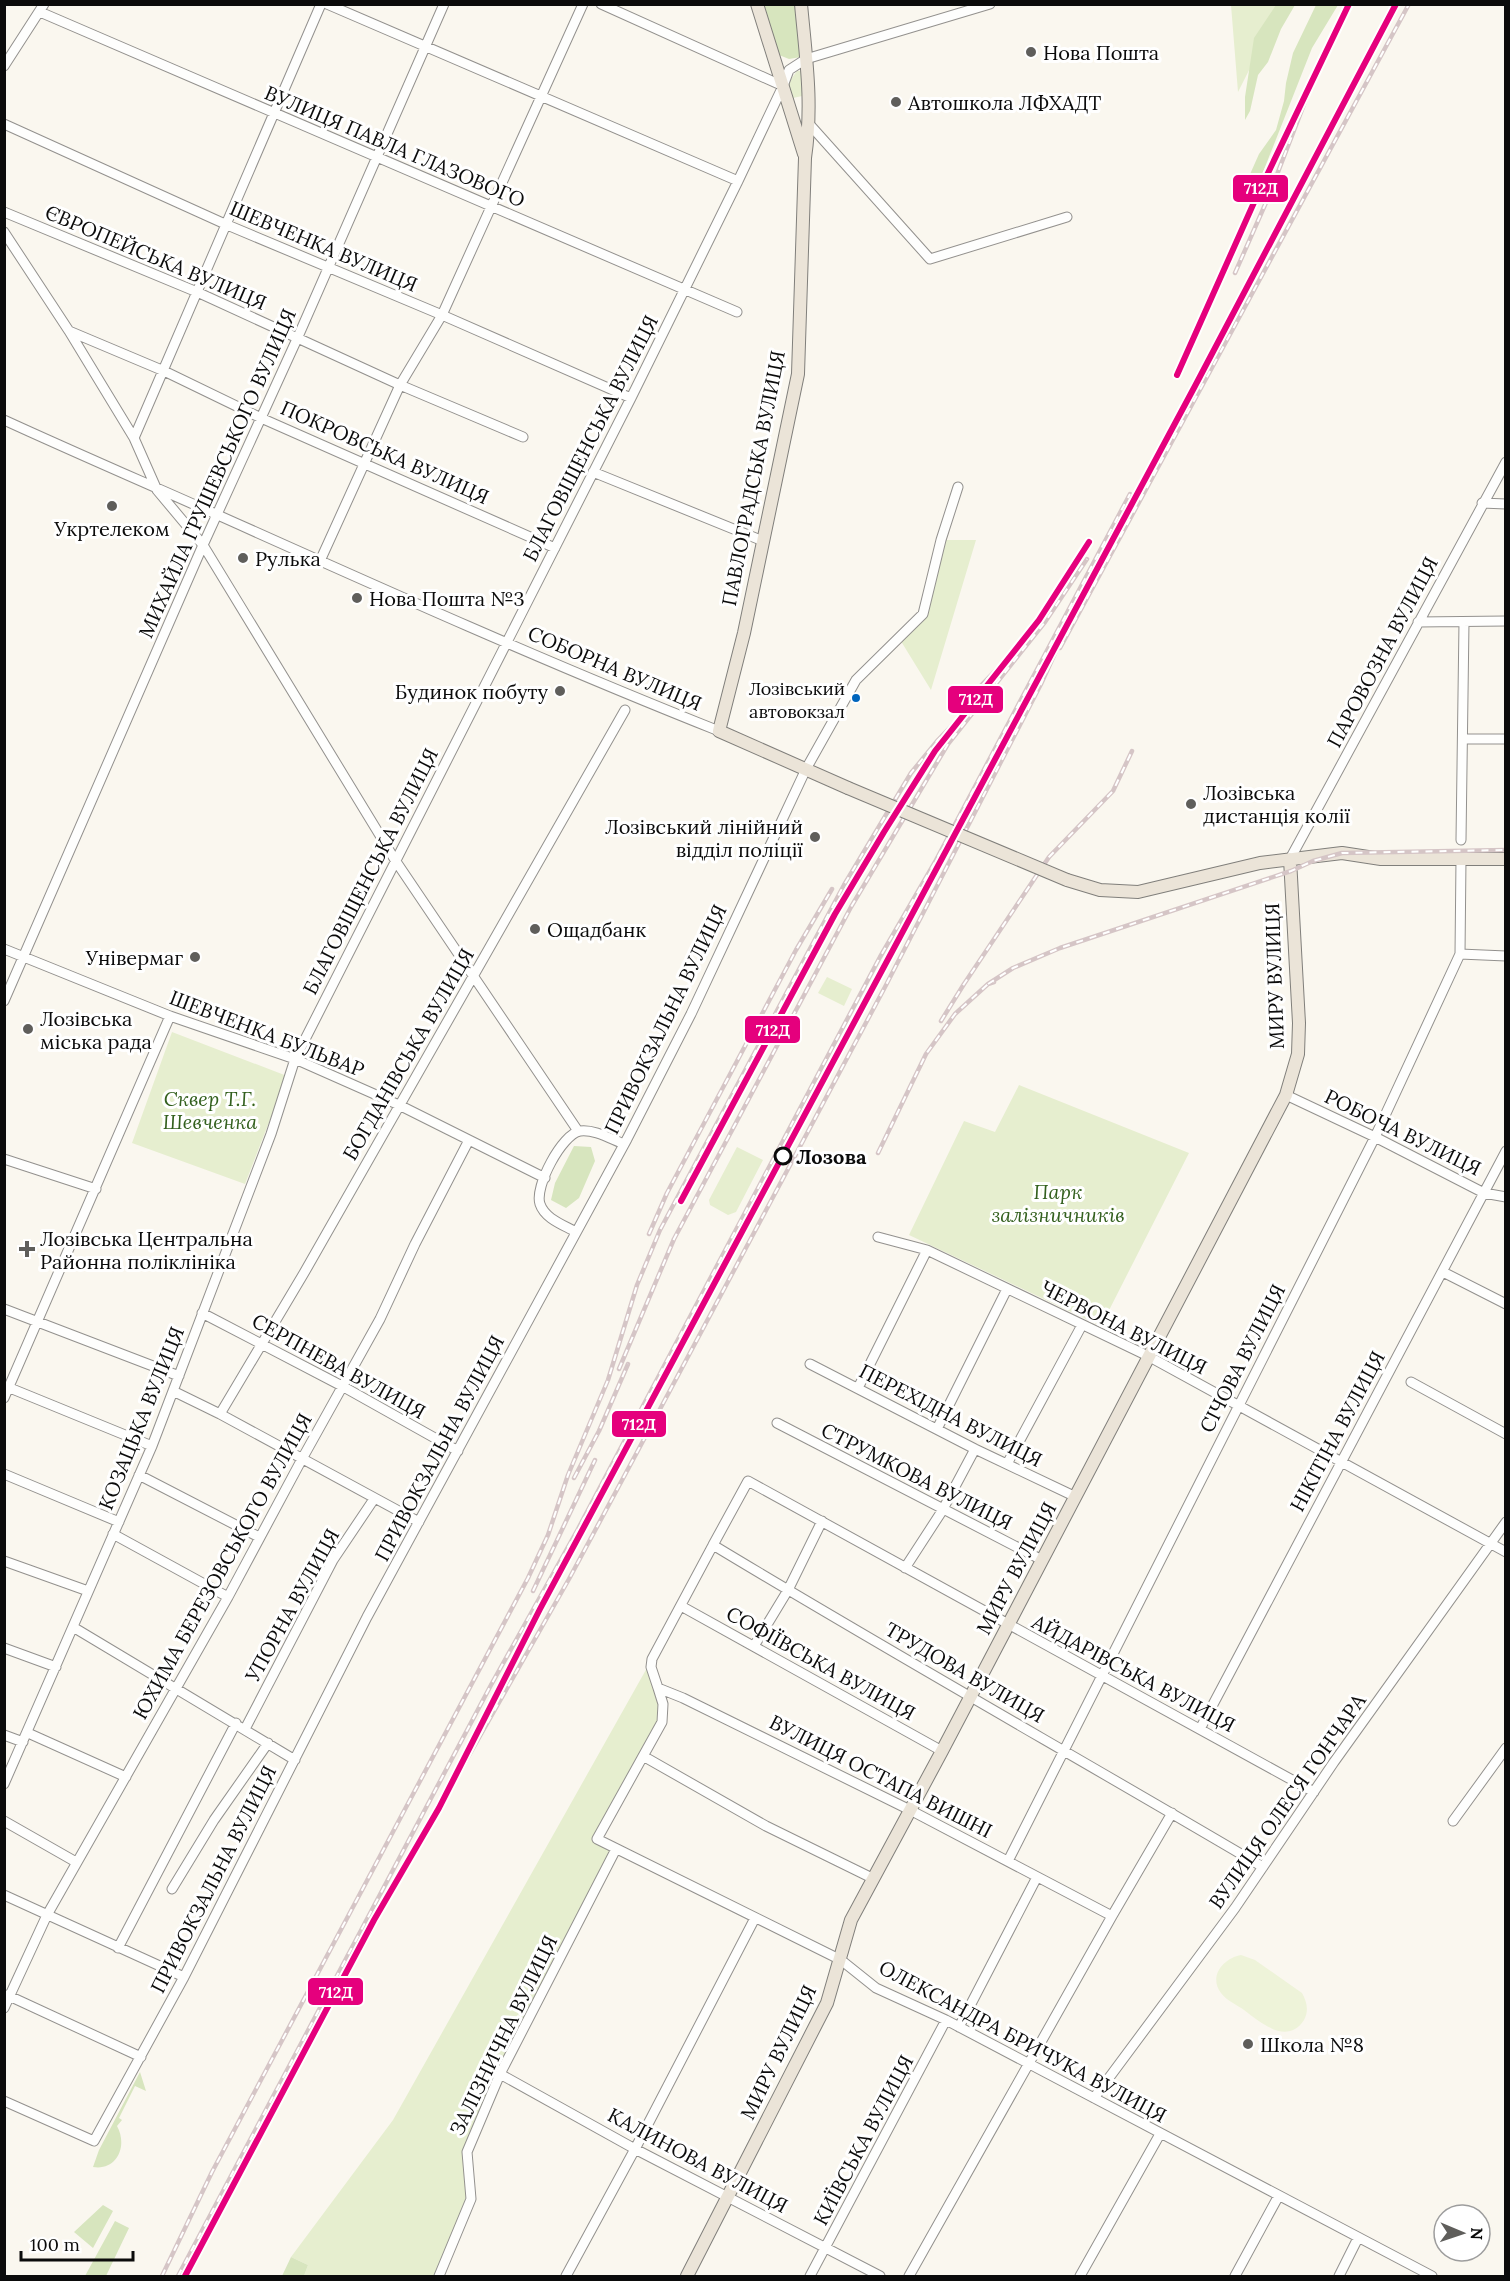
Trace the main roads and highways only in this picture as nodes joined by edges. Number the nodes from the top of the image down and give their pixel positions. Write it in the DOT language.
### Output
graph roads {
  1 [pos="757,4"];
  2 [pos="801,4"];
  3 [pos="805,158"];
  4 [pos="1290,859"];
  5 [pos="1506,859"];
  6 [pos="687,2277"];
  1 -- 3 [label="main road, ПАВЛОГРАДСЬКА ВУЛИЦЯ"];
  2 -- 3 [label="main road, ПАВЛОГРАДСЬКА ВУЛИЦЯ"];
  3 -- 4 [label="main road, ПАВЛОГРАДСЬКА ВУЛИЦЯ, bridge"];
  4 -- 5 [label="main road"];
  4 -- 6 [label="main road, МИРУ ВУЛИЦЯ"];
}
